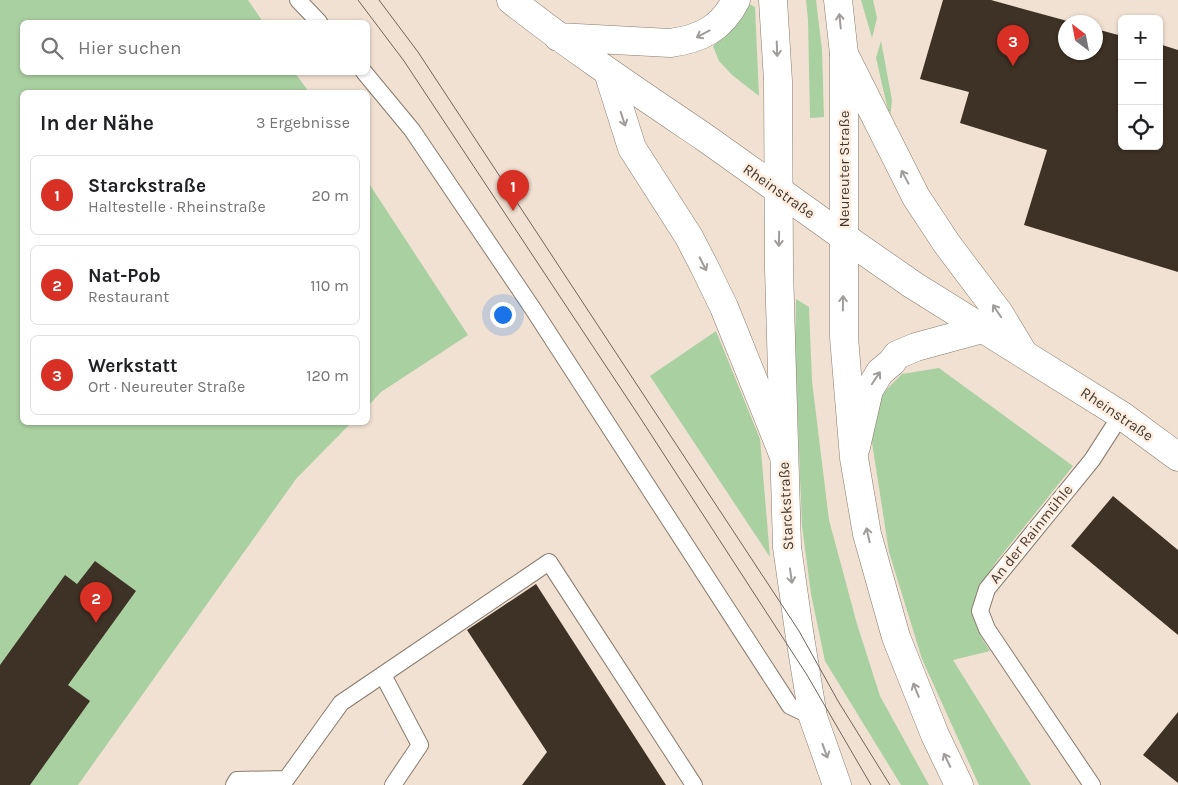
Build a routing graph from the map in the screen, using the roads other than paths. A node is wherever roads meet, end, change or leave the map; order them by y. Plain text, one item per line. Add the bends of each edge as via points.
1 (298, 0) edge
2 (511, 0) edge
3 (736, 0) edge
4 (773, 0) edge
5 (838, 0) edge
6 (317, 20) edge
7 (558, 37) junction
8 (844, 54) junction
9 (608, 72) junction
10 (366, 75) edge
11 (779, 191) junction
12 (844, 236) junction
13 (982, 329) junction
14 (1022, 352) junction
15 (1122, 415) junction
16 (784, 456) junction
17 (1178, 456) edge
18 (854, 458) junction
19 (383, 675) junction
20 (813, 717) junction
21 (284, 782) edge
22 (234, 785) edge
23 (393, 785) edge
24 (694, 785) edge
25 (837, 785) edge
26 (959, 785) edge
27 (1092, 785) edge

1 - 6 lane
2 - 7 main road, Rheinstraße
3 -> 7 main road via 714,28 682,42
4 -> 11 main road
8 -> 5 main road, Neureuter Straße
7 - 9 main road, Rheinstraße
8 - 12 main road, Neureuter Straße
14 -> 8 main road via 999,313 916,197
9 - 11 main road, Rheinstraße
9 -> 16 main road via 632,148 704,266 724,307
10 - 20 lane via 412,130 533,309 790,706
11 - 12 main road, Rheinstraße
11 -> 16 main road, Starckstraße
12 - 13 main road, Rheinstraße via 912,285
18 -> 12 main road, Neureuter Straße via 844,337
13 - 14 main road, Rheinstraße
18 -> 13 main road via 869,390 880,372 897,355 910,349
14 - 15 main road, Rheinstraße
15 - 17 main road, Rheinstraße
15 - 27 lane, An der Rainmühle via 1092,460 987,589 980,611 987,629
16 -> 20 main road, Starckstraße via 787,547
26 -> 18 main road via 896,637 868,534
19 - 21 lane via 341,703
19 - 23 lane via 420,745
19 - 24 lane via 549,562
20 -> 25 main road, Starckstraße
21 - 22 lane via 237,780

